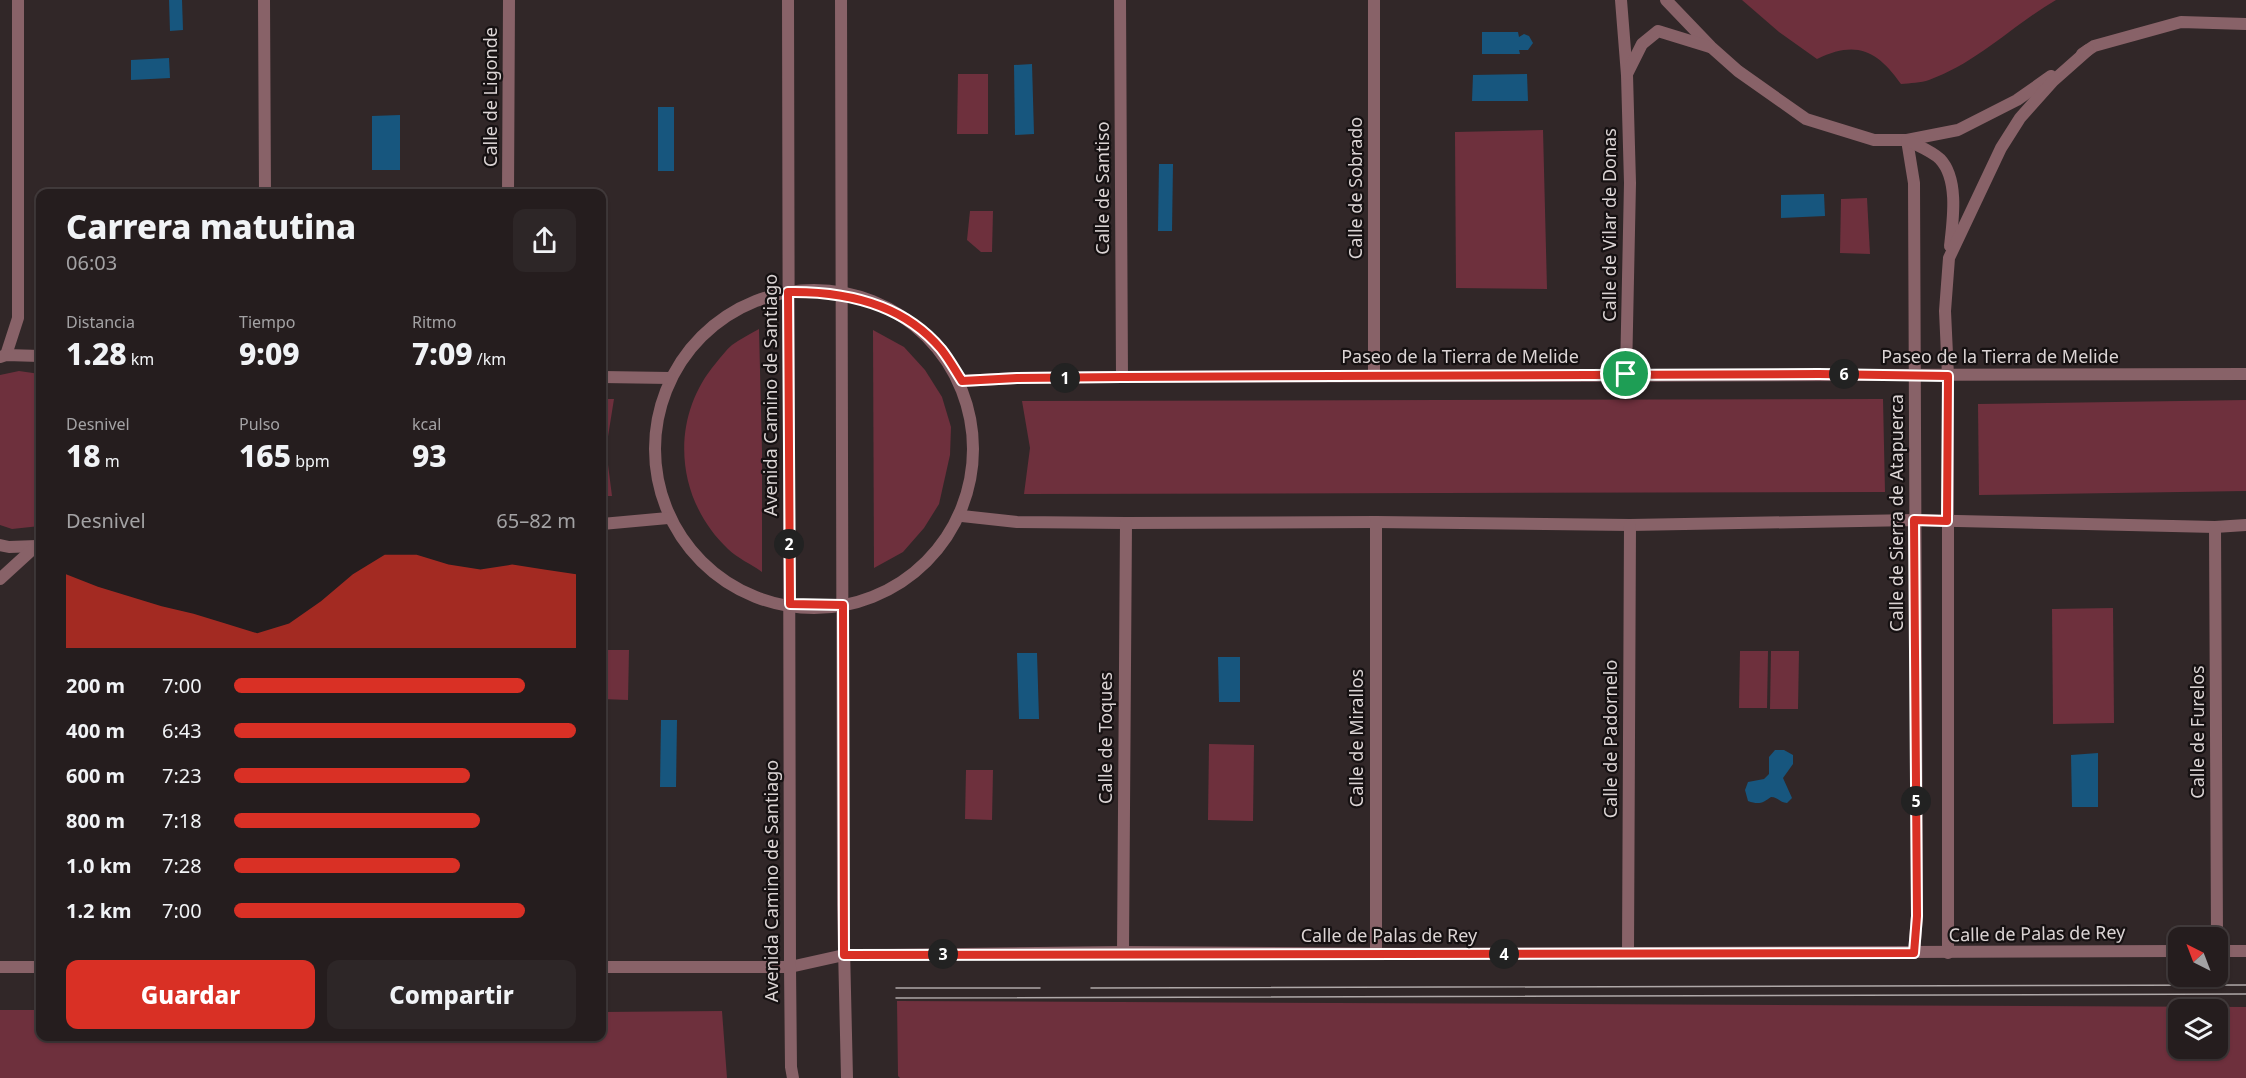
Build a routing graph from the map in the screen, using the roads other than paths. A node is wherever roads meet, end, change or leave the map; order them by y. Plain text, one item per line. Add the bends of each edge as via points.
1 (18, 0) edge
2 (264, 0) edge
3 (509, 0) edge
4 (788, 0) edge
5 (841, 0) edge
6 (1120, 0) edge
7 (1374, 0) edge
8 (1621, 0) edge
9 (1666, 0) edge
10 (2246, 24) edge
11 (1711, 47) junction
12 (2088, 50) junction
13 (1627, 75) junction
14 (1907, 140) junction
15 (264, 189) edge
16 (508, 189) edge
17 (1949, 258) junction
18 (788, 292) junction
19 (842, 295) junction
20 (3, 356) edge
21 (36, 356) edge
22 (1626, 374) junction
23 (1915, 374) junction
24 (2246, 374) edge
25 (1374, 376) junction
26 (1948, 376) junction
27 (606, 377) edge
28 (1122, 377) junction
29 (670, 378) junction
30 (962, 381) junction
31 (963, 516) junction
32 (668, 518) junction
33 (1914, 520) junction
34 (1947, 521) junction
35 (1376, 522) junction
36 (1126, 523) junction
37 (606, 524) edge
38 (1630, 525) junction
39 (2246, 525) edge
40 (2215, 527) junction
41 (0, 545) edge
42 (36, 546) edge
43 (36, 548) edge
44 (0, 579) edge
45 (790, 604) junction
46 (843, 605) junction
47 (2217, 927) edge
48 (2168, 951) edge
49 (2228, 951) edge
50 (2246, 951) edge
51 (1123, 952) junction
52 (1628, 953) junction
53 (1914, 953) junction
54 (1948, 953) junction
55 (1376, 954) junction
56 (844, 955) junction
57 (790, 967) junction
58 (0, 968) edge
59 (36, 968) edge
60 (606, 968) edge
61 (793, 1078) edge
62 (848, 1078) edge

1 - 20 street via 18,318
2 - 15 street
3 - 16 street, Calle de Ligonde
4 - 18 street, Avenida Camino de Santiago
5 - 19 street
6 - 28 street, Calle de Santiso
7 - 25 street, Calle de Sobrado
8 - 13 street, Calle de Vilar de Donas
9 - 11 street
10 - 12 street via 2181,22
11 - 13 street, Calle de Vilar de Donas via 1658,31 1642,44
11 - 14 street via 1806,119 1874,140
12 - 14 street via 2017,100 1958,130
12 - 17 street via 2020,118 2001,148
13 - 22 street, Calle de Vilar de Donas via 1630,183
14 - 17 street via 1939,158 1951,180 1954,214
14 - 23 street, Calle de Sierra de Atapuerca via 1914,183
17 - 26 street via 1945,311
18 - 19 street
18 - 29 street via 750,304 718,322 690,348
18 - 45 street, Avenida Camino de Santiago
19 - 30 street via 881,305 913,323 941,349
19 - 46 street
20 - 21 street
22 - 23 street, Paseo de la Tierra de Melide
22 - 25 street, Paseo de la Tierra de Melide
23 - 26 street, Paseo de la Tierra de Melide
23 - 33 street, Calle de Sierra de Atapuerca
24 - 26 street, Paseo de la Tierra de Melide
25 - 28 street, Paseo de la Tierra de Melide
26 - 34 street
27 - 29 street
28 - 30 street, Paseo de la Tierra de Melide
29 - 32 street via 657,412 652,448 656,484
30 - 31 street via 976,425 976,472
31 - 36 street via 1017,522
31 - 46 street via 922,567 873,597
32 - 37 street
32 - 45 street via 689,550 718,577 752,596
33 - 34 street
33 - 38 street
33 - 53 street, Calle de Sierra de Atapuerca
34 - 40 street
34 - 54 street
35 - 36 street
35 - 38 street
35 - 55 street, Calle de Mirallos
36 - 51 street, Calle de Toques
38 - 52 street, Calle de Padornelo
39 - 40 street
40 - 47 street, Calle de Furelos
41 - 42 street
43 - 44 street
45 - 46 street
45 - 57 street, Avenida Camino de Santiago
46 - 56 street
48 - 54 street, Calle de Palas de Rey
49 - 50 street
51 - 55 street, Calle de Palas de Rey
51 - 56 street, Calle de Palas de Rey
52 - 53 street, Calle de Palas de Rey
52 - 55 street, Calle de Palas de Rey
53 - 54 street, Calle de Palas de Rey
56 - 57 street, Calle de Palas de Rey
56 - 62 street
57 - 60 street, Calle de Palas de Rey
57 - 61 street, Avenida Camino de Santiago
58 - 59 street

